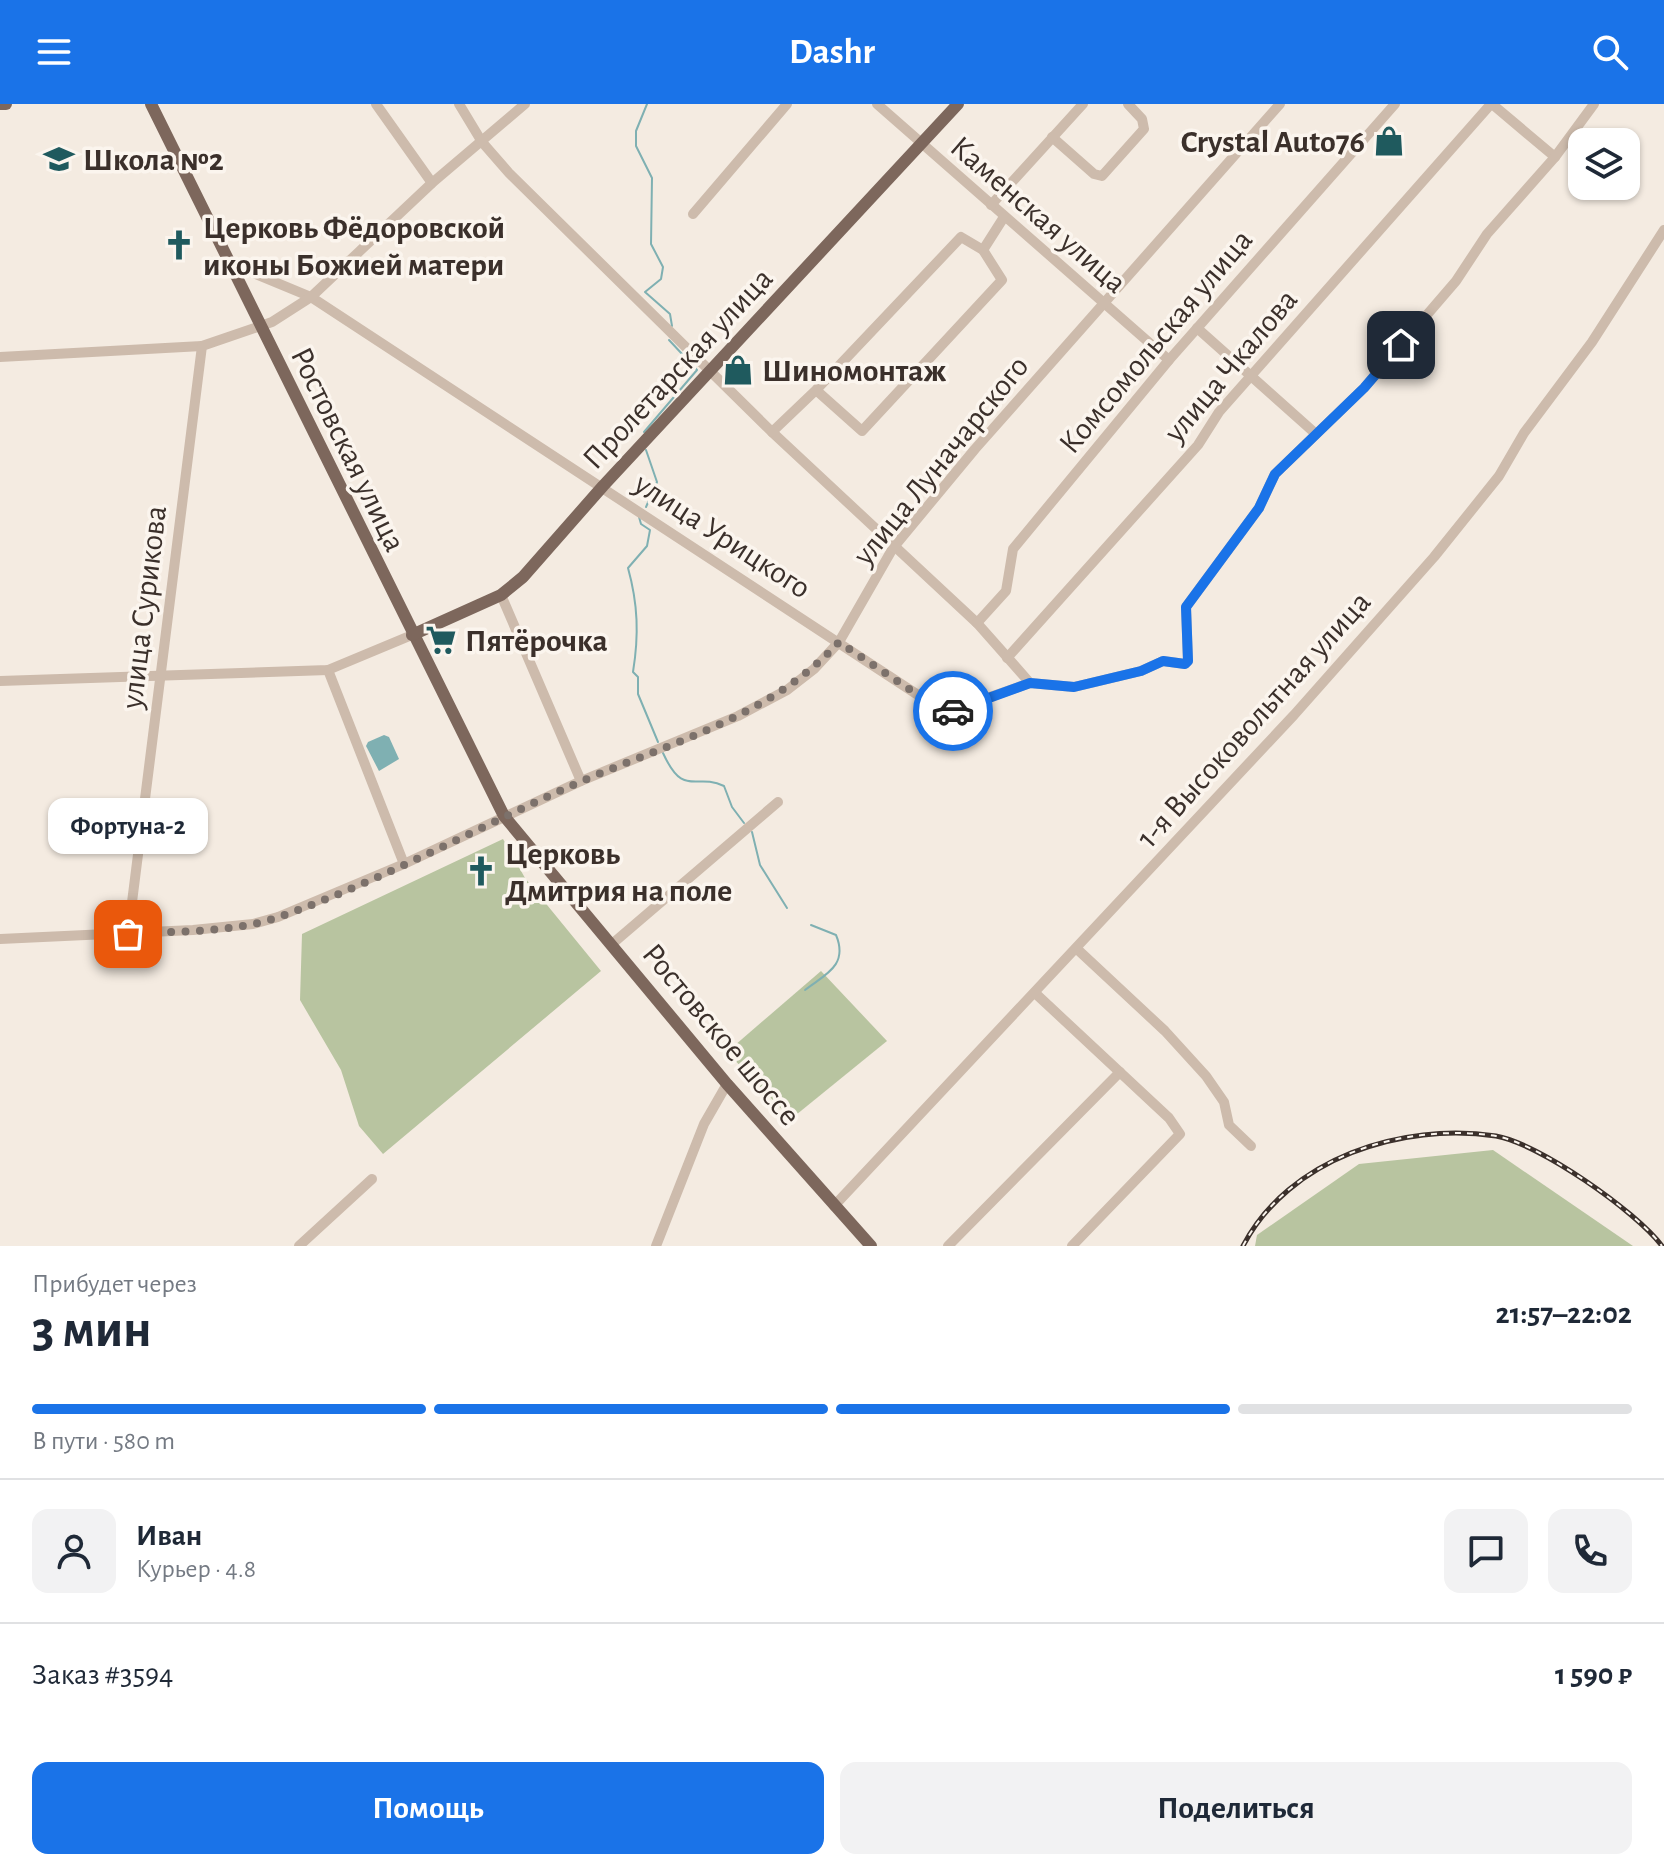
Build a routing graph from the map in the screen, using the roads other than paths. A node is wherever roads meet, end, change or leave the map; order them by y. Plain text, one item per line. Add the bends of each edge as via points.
1 (0, 104) edge
2 (6, 104) edge
3 (151, 104) edge
4 (376, 104) edge
5 (459, 104) edge
6 (525, 104) edge
7 (787, 104) edge
8 (877, 104) edge
9 (958, 104) edge
10 (1083, 104) edge
11 (1128, 104) edge
12 (1280, 104) edge
13 (1395, 104) edge
14 (1492, 104) edge
15 (1594, 104) edge
16 (1052, 137) junction
17 (482, 142) junction
18 (920, 143) junction
19 (1555, 157) junction
20 (432, 183) junction
21 (991, 205) junction
22 (693, 214) dead end
23 (1004, 217) junction
24 (1664, 230) edge
25 (983, 250) junction
26 (229, 263) junction
27 (311, 297) junction
28 (1103, 306) junction
29 (258, 324) junction
30 (1197, 328) junction
31 (202, 346) junction
32 (0, 357) edge
33 (1169, 360) junction
34 (709, 371) junction
35 (1250, 376) junction
36 (816, 390) junction
37 (772, 432) junction
38 (1316, 434) junction
39 (603, 486) junction
40 (893, 548) junction
41 (501, 595) junction
42 (977, 623) junction
43 (412, 635) junction
44 (839, 642) junction
45 (1007, 658) junction
46 (328, 670) junction
47 (160, 674) junction
48 (0, 681) edge
49 (1030, 683) junction
50 (581, 781) junction
51 (778, 802) dead end
52 (504, 816) junction
53 (404, 864) junction
54 (128, 934) junction
55 (0, 939) edge
56 (612, 944) junction
57 (1077, 949) junction
58 (1035, 993) junction
59 (1120, 1072) junction
60 (727, 1084) junction
61 (1251, 1146) dead end
62 (372, 1179) dead end
63 (834, 1206) junction
64 (299, 1246) edge
65 (656, 1246) edge
66 (871, 1246) edge
67 (948, 1246) edge
68 (1072, 1246) edge

1 - 2 main road
3 - 26 main road, Ростовская улица
4 - 20 street
5 - 17 street
6 - 17 street
7 - 22 street
8 - 18 street, Каменская улица
9 - 18 main road, Пролетарская улица
10 - 16 street
11 - 16 street via 1144,129 1106,174 1094,174
12 - 28 street, улица Луначарского
13 - 30 street, Комсомольская улица
14 - 19 street
14 - 35 street, улица Чкалова
15 - 19 street
16 - 21 street
17 - 20 street
17 - 34 street
18 - 21 street, Каменская улица
18 - 34 main road, Пролетарская улица
19 - 38 street via 1487,234 1456,281
20 - 27 street
21 - 23 street, Каменская улица
23 - 25 street
23 - 28 street, Каменская улица
24 - 57 street, 1-я Высоковольтная улица via 1499,476 1434,557
25 - 36 street via 961,237
25 - 36 street via 1002,280 862,431
26 - 27 street, улица Урицкого
26 - 29 main road, Ростовская улица
27 - 29 street via 272,322
27 - 39 street, улица Урицкого
28 - 33 street, Каменская улица
28 - 40 street, улица Луначарского
29 - 31 street
29 - 43 main road, Ростовская улица
30 - 33 street, Комсомольская улица
30 - 35 street
31 - 32 street
31 - 47 street, улица Сурикова
33 - 42 street, Комсомольская улица via 1013,549 1006,591
34 - 37 street
34 - 39 main road, Пролетарская улица
35 - 38 street
35 - 45 street, улица Чкалова via 1198,445
36 - 37 street
37 - 40 street
38 - 49 street via 1275,474 1259,508 1186,607 1185,664 1163,661 1074,687
39 - 41 main road, Пролетарская улица
39 - 44 street, улица Урицкого
40 - 42 street
40 - 44 street, улица Луначарского
41 - 43 main road, Пролетарская улица
41 - 50 street
42 - 45 street
43 - 46 street
43 - 52 main road, Ростовская улица
44 - 49 street, улица Урицкого via 950,711
44 - 50 street, улица Луначарского via 787,690
45 - 49 street
46 - 47 street
46 - 53 street
47 - 48 street
47 - 54 street, улица Сурикова
50 - 52 street, улица Луначарского
51 - 56 street
52 - 53 street, улица Луначарского
52 - 56 main road, Ростовское шоссе
53 - 54 street, улица Луначарского via 253,924
54 - 55 street, улица Луначарского
56 - 60 main road, Ростовское шоссе
57 - 58 street, 1-я Высоковольтная улица
57 - 61 street via 1196,1065 1224,1102 1229,1125
58 - 59 street
58 - 63 street, 1-я Высоковольтная улица
59 - 67 street
59 - 68 street via 1180,1134
60 - 63 main road, Ростовское шоссе
60 - 65 street via 704,1124
62 - 64 street
63 - 66 main road, Ростовское шоссе

